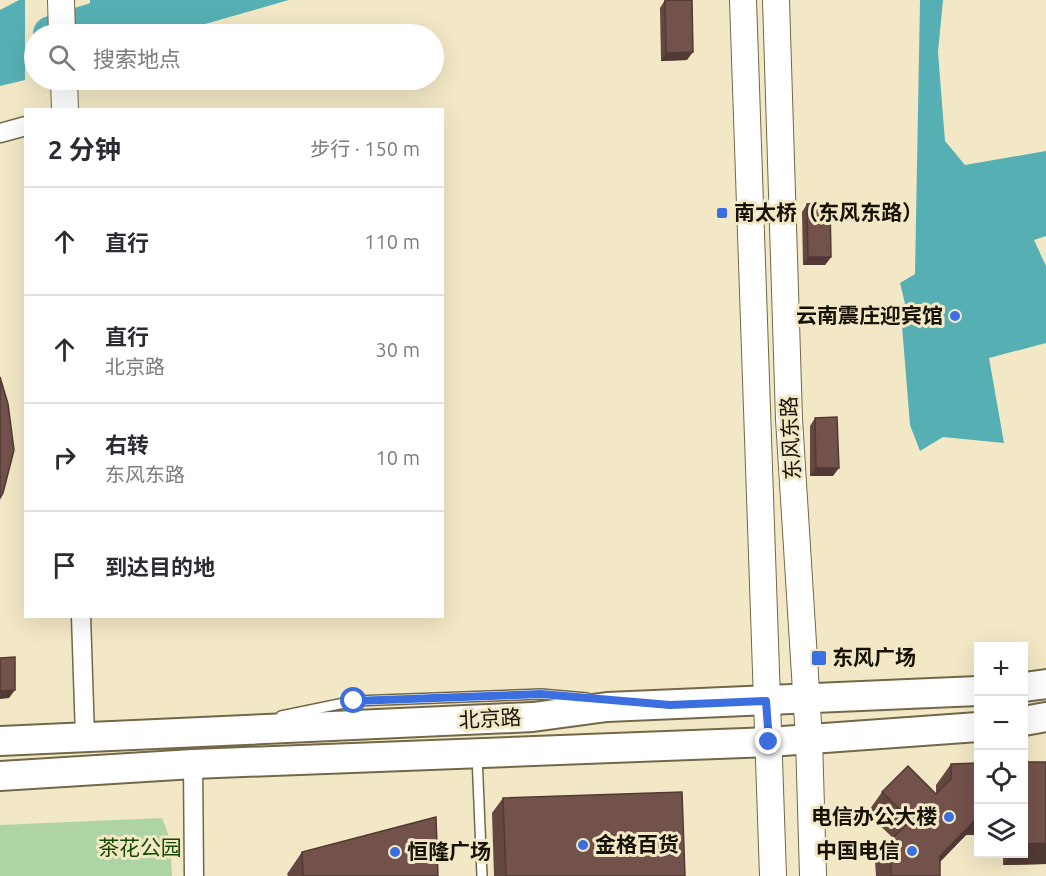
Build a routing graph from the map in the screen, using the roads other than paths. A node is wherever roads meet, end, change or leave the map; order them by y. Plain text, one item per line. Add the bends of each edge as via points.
1 (62, 0) edge
2 (743, 0) edge
3 (776, 0) edge
4 (62, 24) edge
5 (64, 90) edge
6 (65, 108) edge
7 (24, 127) edge
8 (0, 133) edge
9 (81, 618) edge
10 (1046, 684) edge
11 (1028, 686) edge
12 (974, 691) edge
13 (806, 699) junction
14 (766, 701) junction
15 (1046, 717) edge
16 (1028, 720) edge
17 (974, 727) edge
18 (85, 737) junction
19 (809, 739) junction
20 (0, 741) edge
21 (769, 742) junction
22 (477, 753) junction
23 (193, 764) junction
24 (0, 776) edge
25 (194, 876) edge
26 (482, 876) edge
27 (773, 876) edge
28 (813, 876) edge

1 - 4 main road
2 - 14 main road, 东风东路
3 - 13 main road, 东风东路 via 789,420
5 - 6 main road
7 - 8 street
9 - 18 street
10 - 11 main road
12 - 13 main road, 北京路
13 - 14 main road, 北京路
13 - 19 main road, 东风东路
14 - 18 main road, 北京路 via 607,706 533,717
14 - 21 main road, 东风东路
15 - 16 main road
17 - 19 main road, 北京路
18 - 20 main road, 北京路
19 - 21 main road, 北京路
19 - 28 main road, 东风东路
21 - 22 main road, 北京路
21 - 27 main road, 东风东路
22 - 23 main road, 北京路
22 - 26 lane
23 - 24 main road, 北京路
23 - 25 street

